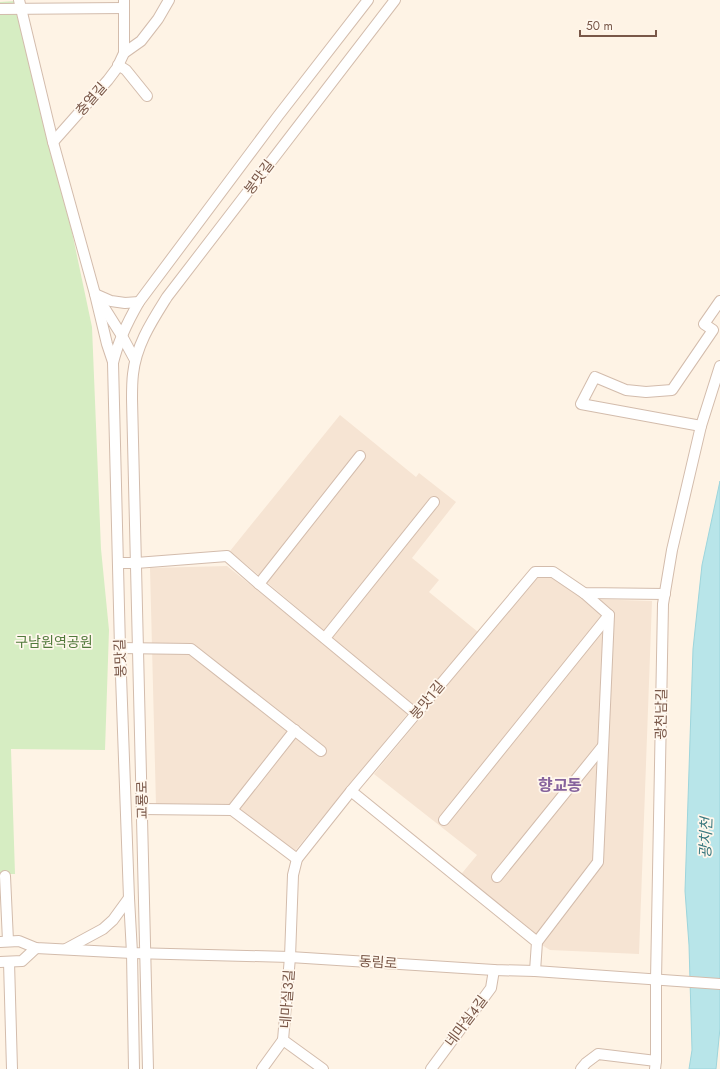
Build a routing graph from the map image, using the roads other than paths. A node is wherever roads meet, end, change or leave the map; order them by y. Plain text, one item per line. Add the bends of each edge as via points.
1 (169, 0) edge
2 (368, 0) edge
3 (395, 0) edge
4 (20, 4) edge
5 (124, 4) edge
6 (0, 9) edge
7 (124, 53) junction
8 (118, 65) junction
9 (147, 96) dead end
10 (54, 142) junction
11 (95, 294) junction
12 (720, 301) edge
13 (139, 302) junction
14 (122, 336) junction
15 (135, 360) junction
16 (113, 363) junction
17 (720, 366) edge
18 (701, 426) junction
19 (360, 456) dead end
20 (434, 502) dead end
21 (118, 563) junction
22 (136, 563) junction
23 (259, 584) junction
24 (584, 593) junction
25 (665, 594) junction
26 (609, 615) junction
27 (325, 638) junction
28 (138, 647) junction
29 (120, 648) junction
30 (416, 714) junction
31 (295, 730) junction
32 (604, 746) junction
33 (321, 751) dead end
34 (351, 791) junction
35 (142, 809) junction
36 (232, 810) junction
37 (444, 820) dead end
38 (297, 859) junction
39 (5, 876) dead end
40 (497, 877) dead end
41 (128, 898) junction
42 (4, 941) edge
43 (537, 942) junction
44 (36, 948) junction
45 (66, 949) junction
46 (132, 953) junction
47 (145, 953) junction
48 (290, 957) junction
49 (5, 962) edge
50 (494, 970) junction
51 (534, 971) junction
52 (660, 980) junction
53 (720, 984) edge
54 (284, 1040) junction
55 (655, 1065) edge
56 (583, 1066) edge
57 (12, 1069) edge
58 (134, 1069) edge
59 (148, 1069) edge
60 (262, 1069) edge
61 (323, 1069) edge
62 (431, 1069) edge

1 - 7 street via 141,40
2 - 13 street, 붕맛길
3 - 15 street, 붕맛길 via 167,297 149,326
4 - 5 street
4 - 6 street
4 - 10 street, 붕맛길
5 - 7 street
7 - 8 street, 충열길
8 - 9 street via 126,70
8 - 10 street, 충열길
10 - 11 street, 붕맛길
11 - 13 street via 111,301
11 - 14 street, 붕맛길
11 - 16 street, 붕맛길
12 - 18 street via 704,324 713,330 672,390 626,390 594,377 581,404
13 - 14 street, 붕맛길
14 - 15 street, 붕맛길
14 - 16 street, 붕맛길
15 - 22 street, 붕맛길 via 132,399
16 - 21 street, 붕맛길
17 - 18 street, 광천남길
18 - 25 street, 광천남길 via 672,550
19 - 23 street
20 - 27 street
21 - 22 street
21 - 29 street, 붕맛길
22 - 23 street via 226,556
22 - 28 street, 붕맛길
23 - 27 street
24 - 25 street
24 - 26 street
24 - 30 street, 붕맛1길 via 553,572 535,572
25 - 52 street, 광천남길
26 - 32 street
26 - 37 street
27 - 30 street
28 - 29 street
28 - 31 street via 191,649
28 - 35 street, 교룡로
29 - 41 street, 붕맛길
30 - 34 street, 붕맛1길
31 - 33 street
31 - 36 street
32 - 40 street
32 - 43 street via 598,862
34 - 38 street, 붕맛1길
34 - 43 street
35 - 36 street
35 - 47 street, 교룡로
36 - 38 street
38 - 48 street, 붕맛1길 via 293,875
39 - 42 street
41 - 45 street via 113,920 103,929
41 - 46 street, 붕맛길
42 - 44 street, 동림로 via 19,941
43 - 51 street
44 - 45 street, 동림로
44 - 49 street via 22,961
45 - 46 street, 동림로
46 - 47 street, 동림로
46 - 58 street, 붕맛길
47 - 48 street, 동림로
47 - 59 street, 교룡로
48 - 50 street, 동림로
48 - 54 street, 네마실3길
49 - 57 street
50 - 51 street, 동림로
50 - 62 street, 네마실4길 via 491,988
51 - 52 street, 동림로
52 - 53 street, 동림로
52 - 55 street, 광천남길
54 - 60 street
54 - 61 street, 네마실3길
55 - 56 street via 598,1054

